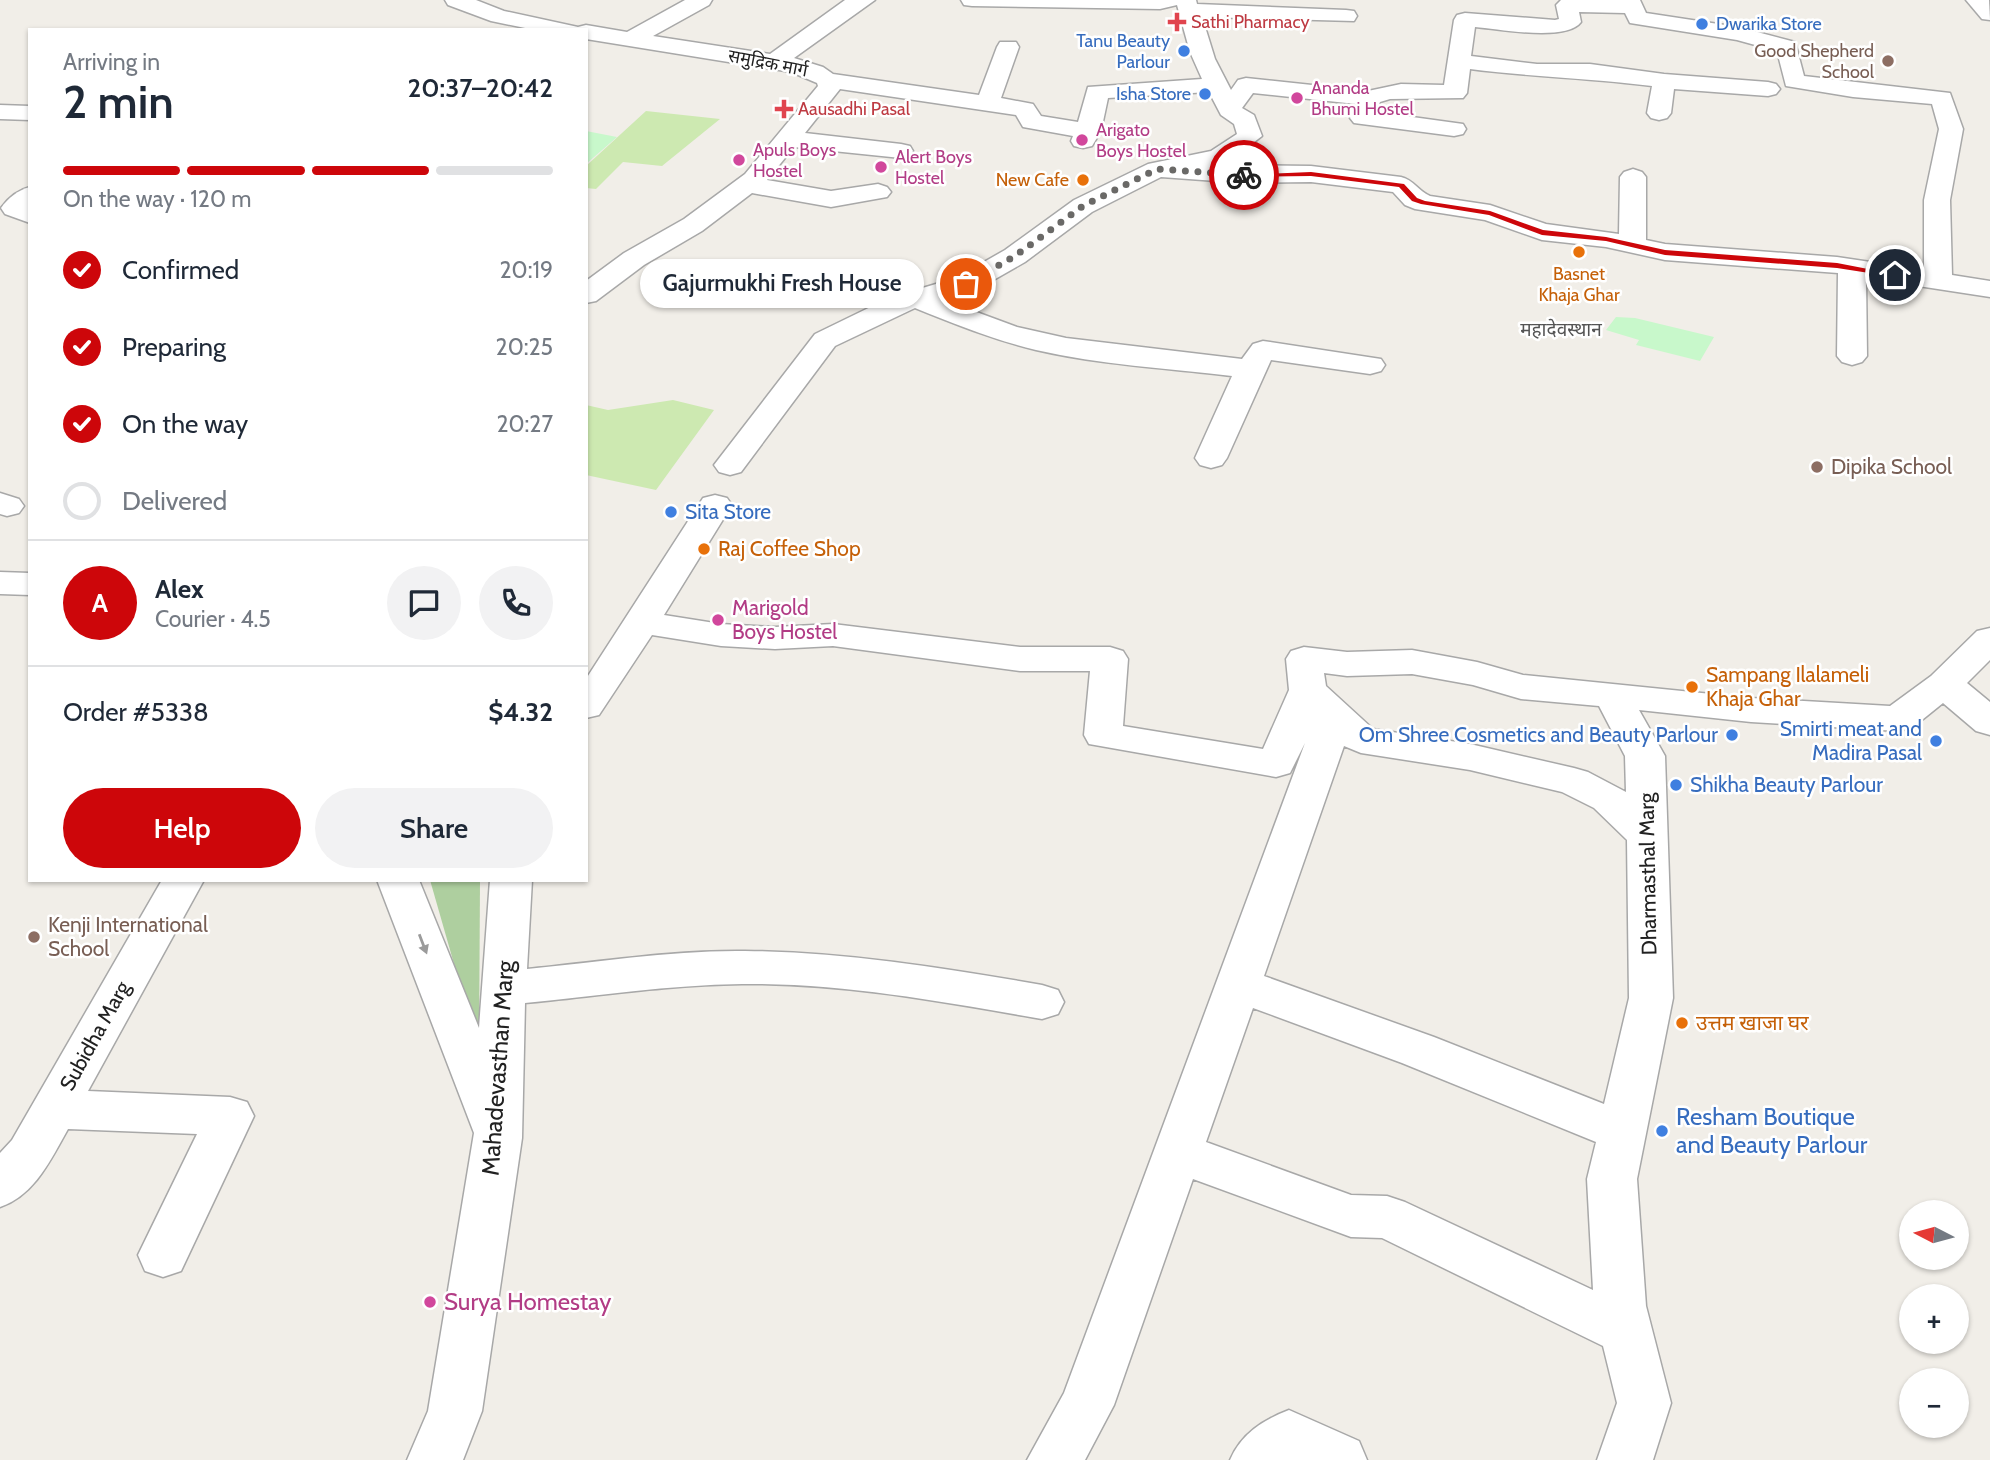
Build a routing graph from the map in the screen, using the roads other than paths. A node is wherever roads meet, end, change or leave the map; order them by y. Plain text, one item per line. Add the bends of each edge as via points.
1 (456, 0) edge
2 (515, 0) edge
3 (701, 0) edge
4 (864, 0) edge
5 (972, 0) edge
6 (1978, 0) edge
7 (1141, 2) edge
8 (1183, 3) edge
9 (1631, 4) edge
10 (486, 13) junction
11 (1990, 15) edge
12 (1346, 16) dead end
13 (559, 28) edge
14 (588, 32) edge
15 (631, 39) junction
16 (1008, 47) dead end
17 (1459, 61) junction
18 (774, 62) junction
19 (828, 80) junction
20 (1664, 81) junction
21 (1218, 85) junction
22 (1768, 89) dead end
23 (1370, 98) junction
24 (988, 104) junction
25 (1229, 110) junction
26 (0, 111) edge
27 (28, 113) edge
28 (1659, 113) dead end
29 (1454, 129) dead end
30 (789, 139) junction
31 (901, 151) dead end
32 (1157, 169) junction
33 (1633, 177) dead end
34 (747, 184) junction
35 (878, 192) dead end
36 (28, 197) edge
37 (28, 214) edge
38 (1632, 245) junction
39 (1852, 268) junction
40 (1938, 282) junction
41 (1990, 289) edge
42 (588, 294) edge
43 (916, 299) junction
44 (1852, 356) dead end
45 (1370, 365) dead end
46 (1250, 369) junction
47 (1211, 458) dead end
48 (730, 465) dead end
49 (715, 505) dead end
50 (0, 583) edge
51 (28, 584) edge
52 (641, 622) junction
53 (1990, 639) edge
54 (1306, 675) junction
55 (1944, 684) junction
56 (1612, 695) junction
57 (588, 703) edge
58 (1990, 722) edge
59 (1647, 835) junction
60 (182, 882) edge
61 (399, 882) edge
62 (511, 882) edge
63 (1239, 985) junction
64 (503, 988) junction
65 (1042, 1002) dead end
66 (55, 1108) junction
67 (1622, 1132) junction
68 (498, 1138) junction
69 (1177, 1152) junction
70 (0, 1186) edge
71 (163, 1255) dead end
72 (1626, 1331) junction
73 (435, 1460) edge
74 (1055, 1460) edge
75 (1258, 1460) edge
76 (1339, 1460) edge
77 (1625, 1460) edge

1 - 10 street
2 - 10 street
3 - 15 street
4 - 18 street
5 - 7 street
6 - 11 street
7 - 8 street
8 - 12 street
8 - 21 street
9 - 17 street via 1567,5 1570,22 1558,27 1465,20
9 - 40 street via 1638,18 1787,47 1794,81 1942,97 1951,129 1937,200
10 - 13 street
14 - 15 street, समुद्रिक मार्ग
15 - 18 street, समुद्रिक मार्ग
16 - 24 street
17 - 20 street
17 - 23 street via 1455,93 1407,91
18 - 19 street, समुद्रिक मार्ग
19 - 24 street
19 - 30 street, समुद्रिक मार्ग via 830,87
20 - 22 street
20 - 28 street
21 - 24 street via 1096,92 1096,108 1086,136 1032,122 1024,109
21 - 25 street
23 - 25 street via 1246,85
23 - 29 street via 1362,118
25 - 32 street via 1245,120 1250,136 1219,157
26 - 27 street
30 - 31 street
30 - 34 street, समुद्रिक मार्ग
32 - 38 street via 1311,174 1401,185 1424,203 1490,213 1542,232
32 - 43 street via 1083,206 1015,256 966,284
33 - 38 street
34 - 35 street via 831,199
34 - 42 street, समुद्रिक मार्ग
36 - 37 street via 14,208
38 - 39 street via 1665,252
39 - 40 street
39 - 44 street
40 - 41 street
43 - 46 street via 1007,333 1058,344 1153,360
43 - 48 street via 856,322 825,340
45 - 46 street via 1263,350
46 - 47 street
49 - 52 street
50 - 51 street
52 - 54 street via 721,635 833,635 1020,659 1110,659 1103,735 1276,764
52 - 57 street
53 - 55 street
54 - 56 street via 1347,664 1412,662 1521,687
54 - 59 street via 1361,740 1470,757 1574,781 1608,798
54 - 63 street via 1325,746
55 - 56 street via 1898,719
55 - 58 street
56 - 59 street, Dharmasthal Marg via 1645,756
59 - 67 street, Dharmasthal Marg via 1651,998
60 - 66 street, Subidha Marg
61 -> 68 street
62 - 64 street, Mahadevasthan Marg
63 - 67 street
63 - 69 street
64 - 65 street via 700,969 774,970 888,976
64 - 68 street, Mahadevasthan Marg
66 - 70 street, Subidha Marg via 29,1154
66 - 71 street via 230,1116
67 - 72 street, Dharmasthal Marg via 1612,1179 1620,1306
68 - 73 street, Mahadevasthan Marg via 455,1411
69 - 72 street via 1351,1216 1387,1217
69 - 74 street via 1087,1405
72 - 77 street, Dharmasthal Marg via 1644,1403
75 - 76 street via 1289,1436

